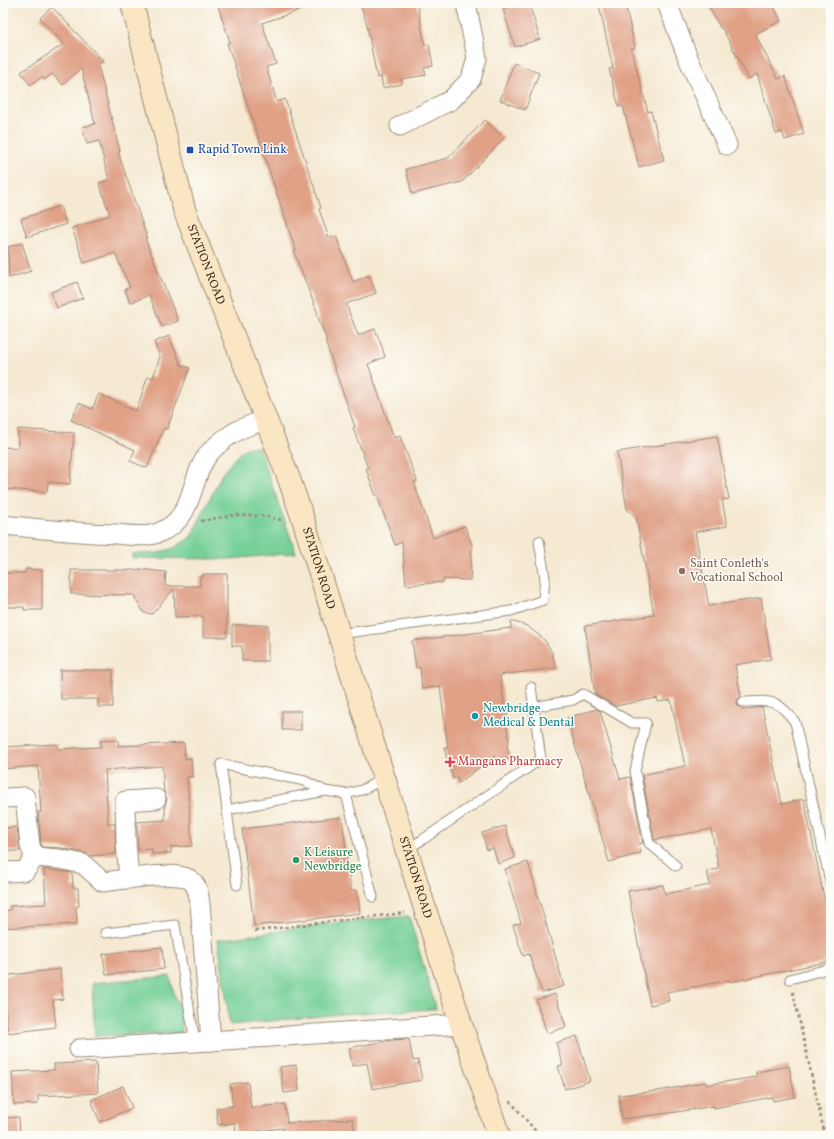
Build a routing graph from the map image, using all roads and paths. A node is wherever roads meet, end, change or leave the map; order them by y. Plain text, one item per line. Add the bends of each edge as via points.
1 (132, 3) edge
2 (466, 3) edge
3 (667, 3) edge
4 (400, 126) dead end
5 (727, 145) dead end
6 (266, 419) junction
7 (181, 516) junction
8 (303, 519) junction
9 (3, 525) edge
10 (539, 541) dead end
11 (339, 634) junction
12 (531, 687) dead end
13 (743, 702) dead end
14 (533, 707) junction
15 (384, 778) junction
16 (325, 791) junction
17 (346, 794) junction
18 (6, 798) dead end
19 (156, 799) dead end
20 (227, 810) junction
21 (407, 849) junction
22 (35, 857) junction
23 (676, 866) dead end
24 (7, 872) dead end
25 (129, 879) junction
26 (237, 885) dead end
27 (831, 886) edge
28 (373, 897) dead end
29 (426, 911) junction
30 (255, 931) dead end
31 (105, 933) dead end
32 (831, 968) edge
33 (790, 978) joint
34 (461, 1024) junction
35 (203, 1042) junction
36 (79, 1049) dead end
37 (484, 1090) junction
38 (499, 1136) edge
39 (540, 1136) edge
40 (825, 1136) edge

1 - 6 main road, STATION ROAD via 184,209
2 - 4 street via 477,58 471,78 451,100
3 - 5 street via 688,58
6 - 7 street via 232,434 210,452
6 - 8 main road, STATION ROAD
7 - 8 path via 193,522 234,515 264,516 290,522
7 - 9 street via 169,527 145,536 76,533
8 - 11 main road, STATION ROAD
10 - 11 lane via 545,578 543,600 511,610
11 - 15 main road, STATION ROAD
12 - 14 lane
13 - 27 lane via 770,701 783,707 795,722
14 - 21 lane via 541,759
14 - 23 lane via 573,700 583,694 632,723 646,723 635,771 649,843
15 - 17 lane via 362,790
15 - 21 main road, STATION ROAD
16 - 17 lane
16 - 20 lane
16 - 20 lane via 305,781 221,764
17 - 28 lane
18 - 22 street via 25,797 30,846
19 - 25 street via 125,800
20 - 26 lane
21 - 29 main road, STATION ROAD
22 - 24 street via 25,870
22 - 25 street via 83,864 103,882
25 - 35 street via 176,876 190,880 197,890 206,963
29 - 30 path
29 - 34 main road, STATION ROAD
31 - 35 lane via 175,925
32 - 33 lane
33 - 40 path
34 - 35 street
34 - 37 main road, STATION ROAD
35 - 36 street
37 - 38 main road, STATION ROAD
37 - 39 path via 503,1093

